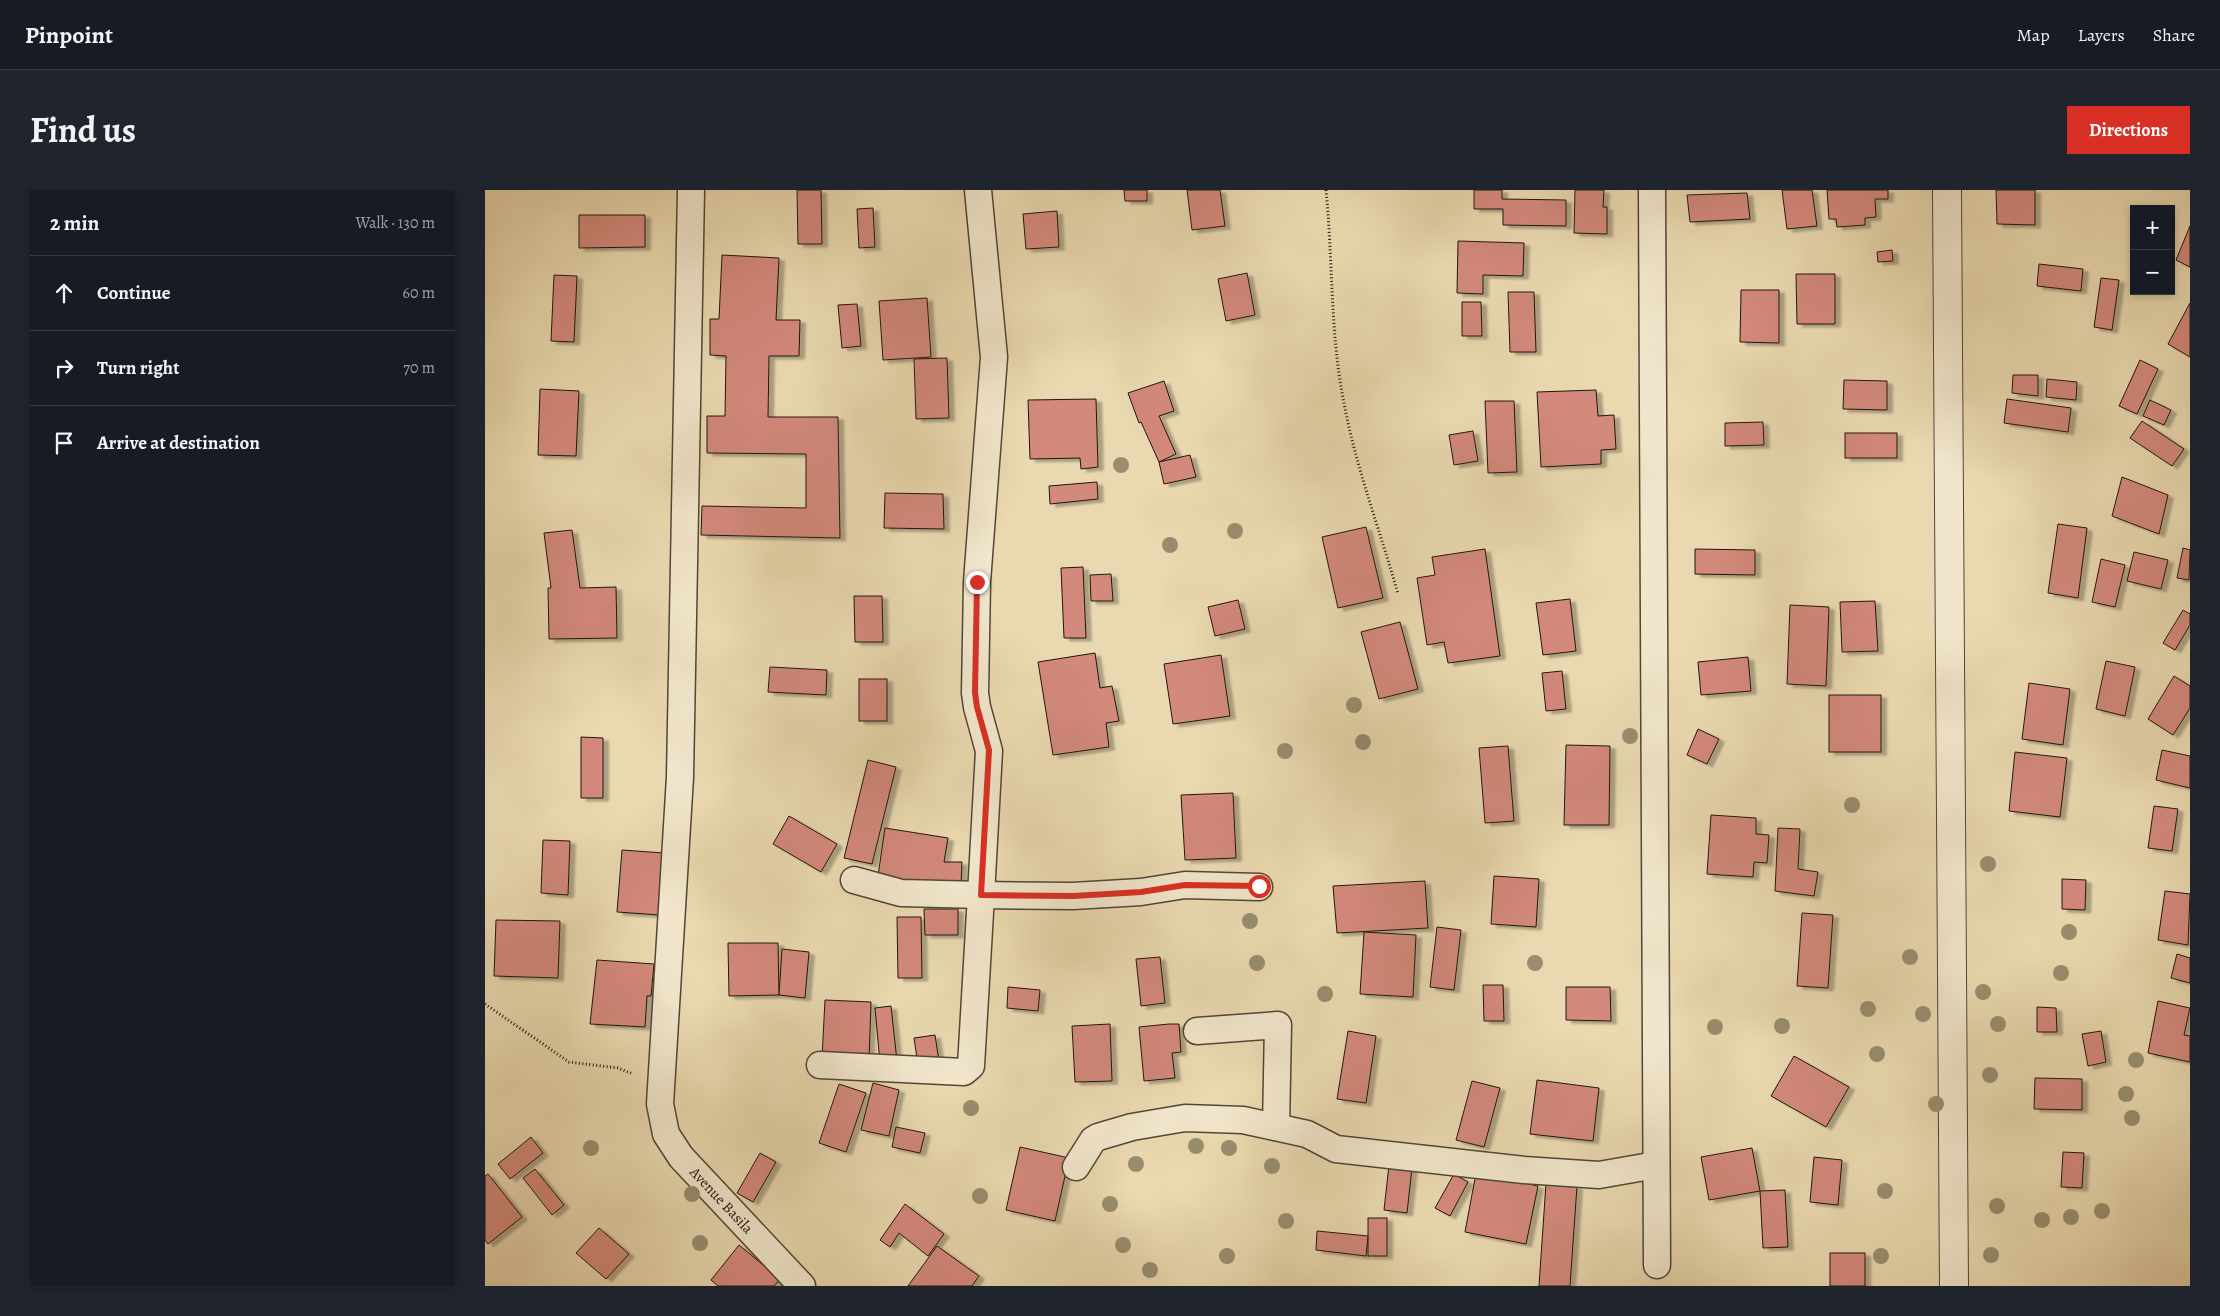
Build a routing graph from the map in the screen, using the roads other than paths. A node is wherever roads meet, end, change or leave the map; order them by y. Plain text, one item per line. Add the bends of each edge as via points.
1 (691, 190) edge
2 (978, 190) edge
3 (1652, 190) edge
4 (1947, 190) edge
5 (854, 880) dead end
6 (1259, 886) dead end
7 (981, 895) junction
8 (1197, 1031) dead end
9 (820, 1065) dead end
10 (1276, 1127) junction
11 (1656, 1165) junction
12 (1076, 1167) dead end
13 (1657, 1265) dead end
14 (801, 1286) edge
15 (1954, 1286) edge

1 - 14 street, Avenue Basila via 680,777 661,1094 666,1134 681,1157
2 - 7 street via 994,357 977,582 975,693 989,750
3 - 11 street
4 - 15 street
5 - 7 street via 901,893
6 - 7 street via 1185,885 1141,892 1073,896
7 - 9 street via 971,1066 968,1070
8 - 10 street via 1278,1025
10 - 11 street via 1307,1134 1336,1150 1524,1170 1599,1175
10 - 12 street via 1243,1120 1185,1118 1132,1127 1098,1136
11 - 13 street

